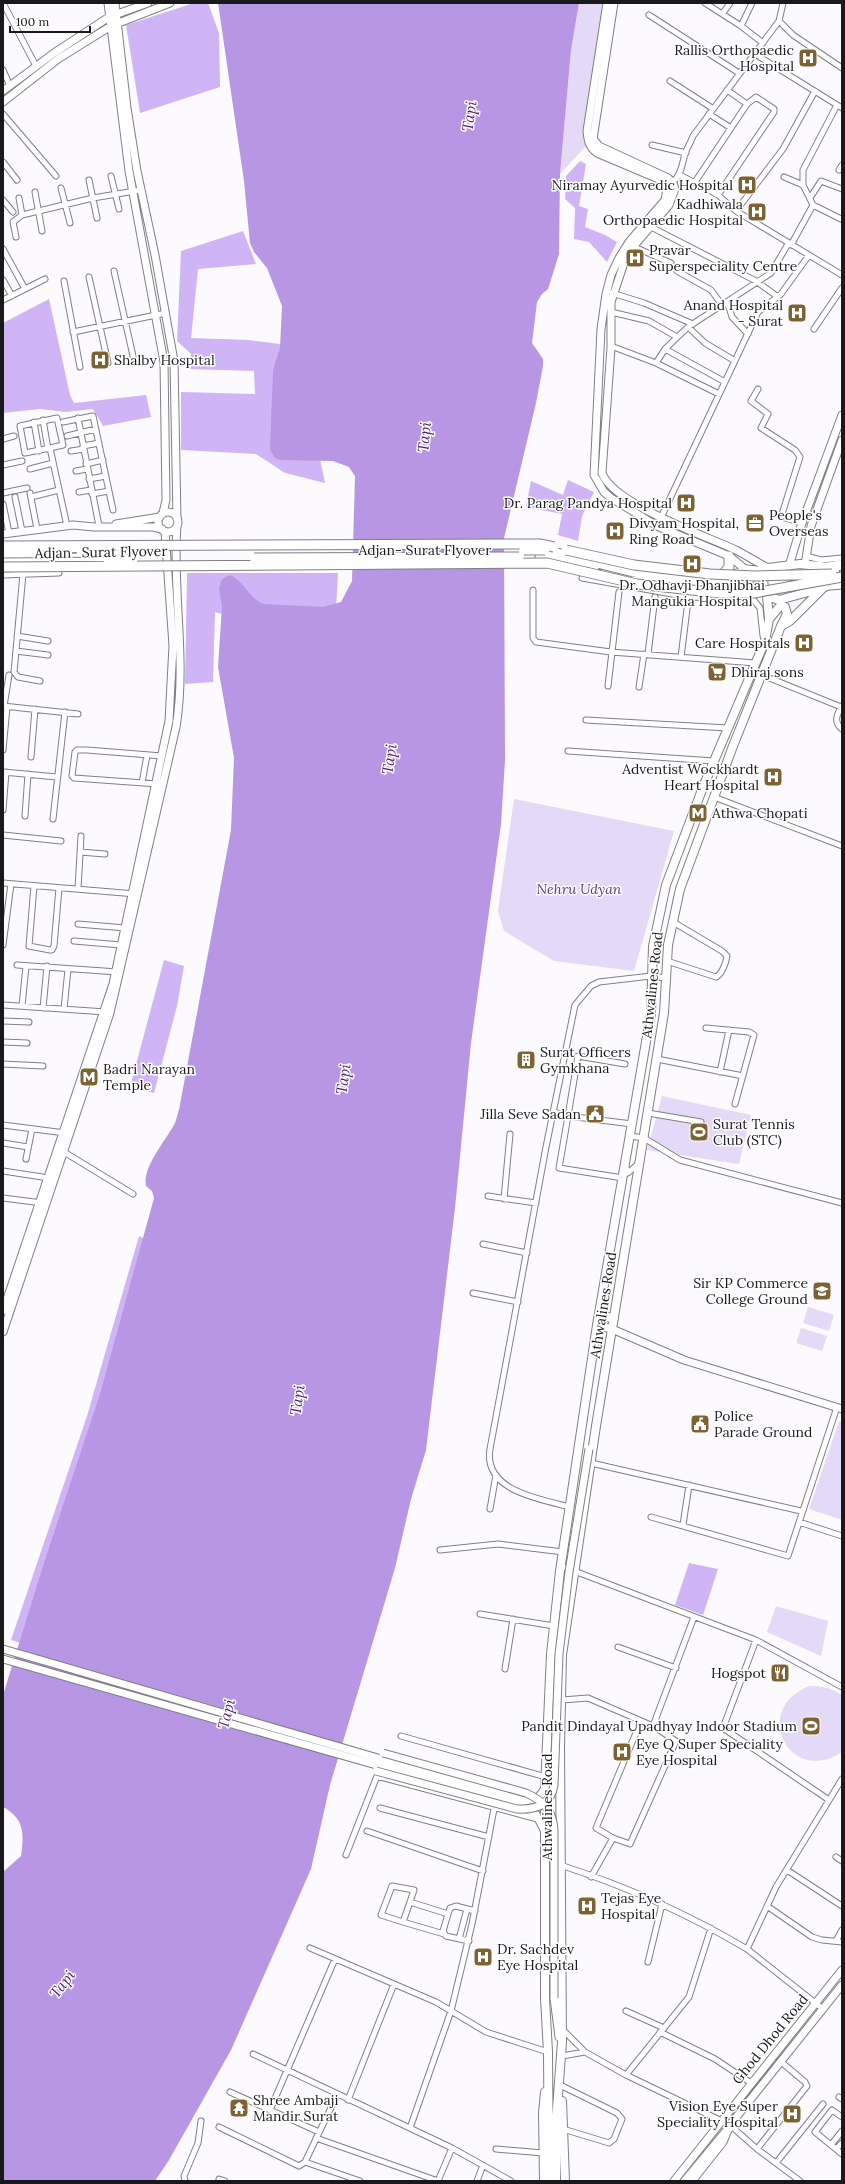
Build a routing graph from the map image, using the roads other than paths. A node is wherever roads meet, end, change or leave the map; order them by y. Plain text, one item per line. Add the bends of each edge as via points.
1 (3, 3) edge
2 (108, 3) edge
3 (115, 3) edge
4 (148, 3) edge
5 (170, 3) edge
6 (607, 3) edge
7 (614, 3) edge
8 (705, 3) edge
9 (730, 3) edge
10 (752, 3) edge
11 (783, 3) edge
12 (141, 9) junction
13 (117, 14) junction
14 (723, 14) junction
15 (648, 15) dead end
16 (109, 17) junction
17 (779, 21) junction
18 (119, 23) junction
19 (111, 26) junction
20 (741, 26) junction
21 (763, 43) junction
22 (755, 54) junction
23 (36, 66) junction
24 (842, 68) edge
25 (3, 70) edge
26 (739, 73) junction
27 (670, 81) dead end
28 (10, 86) junction
29 (727, 90) junction
30 (3, 91) edge
31 (815, 91) junction
32 (3, 102) edge
33 (747, 104) junction
34 (837, 105) junction
35 (712, 108) junction
36 (842, 108) edge
37 (3, 114) edge
38 (709, 114) junction
39 (731, 128) junction
40 (652, 145) dead end
41 (686, 153) junction
42 (3, 162) edge
43 (680, 175) junction
44 (56, 176) dead end
45 (111, 176) dead end
46 (784, 177) dead end
47 (17, 180) dead end
48 (89, 180) dead end
49 (695, 182) junction
50 (670, 185) junction
51 (803, 185) junction
52 (61, 188) dead end
53 (842, 189) edge
54 (141, 190) junction
55 (35, 192) dead end
56 (132, 192) junction
57 (115, 193) junction
58 (718, 195) junction
59 (19, 198) dead end
60 (93, 198) junction
61 (810, 198) junction
62 (3, 200) edge
63 (66, 204) junction
64 (813, 206) junction
65 (119, 209) dead end
66 (38, 211) junction
67 (736, 211) junction
68 (12, 212) dead end
69 (22, 215) junction
70 (97, 218) dead end
71 (841, 219) edge
72 (70, 223) dead end
73 (651, 227) junction
74 (42, 231) dead end
75 (16, 237) dead end
76 (790, 244) junction
77 (632, 246) junction
78 (3, 249) edge
79 (809, 255) junction
80 (671, 263) dead end
81 (114, 271) dead end
82 (677, 271) dead end
83 (842, 275) edge
84 (89, 277) dead end
85 (45, 279) dead end
86 (3, 280) edge
87 (64, 281) dead end
88 (756, 281) junction
89 (842, 288) edge
90 (25, 289) junction
91 (610, 293) junction
92 (12, 296) junction
93 (778, 297) junction
94 (3, 300) edge
95 (723, 304) junction
96 (611, 312) junction
97 (166, 313) junction
98 (156, 315) junction
99 (125, 321) junction
100 (100, 326) junction
101 (690, 326) junction
102 (814, 329) dead end
103 (73, 332) junction
104 (748, 334) junction
105 (677, 337) junction
106 (611, 346) junction
107 (665, 349) junction
108 (133, 356) dead end
109 (735, 361) junction
110 (108, 363) dead end
111 (174, 364) junction
112 (656, 364) junction
113 (80, 367) dead end
114 (164, 367) junction
115 (725, 382) junction
116 (758, 389) dead end
117 (719, 394) junction
118 (842, 416) edge
119 (78, 418) junction
120 (43, 420) junction
121 (34, 422) junction
122 (63, 422) dead end
123 (96, 429) junction
124 (80, 432) junction
125 (14, 436) dead end
126 (67, 436) dead end
127 (3, 438) edge
128 (842, 440) edge
129 (99, 443) junction
130 (49, 448) junction
131 (83, 448) junction
132 (39, 451) junction
133 (71, 452) dead end
134 (103, 460) junction
135 (22, 461) dead end
136 (53, 463) junction
137 (3, 465) edge
138 (87, 466) junction
139 (30, 469) dead end
140 (76, 471) dead end
141 (106, 476) junction
142 (89, 479) junction
143 (59, 490) junction
144 (109, 491) junction
145 (31, 492) junction
146 (79, 492) dead end
147 (92, 492) junction
148 (3, 493) edge
149 (15, 497) dead end
150 (3, 504) edge
151 (113, 510) dead end
152 (162, 515) junction
153 (661, 518) junction
154 (177, 522) junction
155 (802, 523) junction
156 (67, 526) junction
157 (657, 526) junction
158 (96, 527) junction
159 (37, 529) junction
160 (163, 530) junction
161 (22, 531) junction
162 (6, 533) edge
163 (3, 546) edge
164 (3, 553) edge
165 (542, 554) junction
166 (728, 556) junction
167 (806, 556) junction
168 (842, 558) edge
169 (3, 560) edge
170 (805, 565) junction
171 (842, 565) edge
172 (789, 566) junction
173 (3, 567) edge
174 (828, 567) junction
175 (747, 570) junction
176 (766, 570) junction
177 (59, 572) dead end
178 (23, 574) junction
179 (3, 575) edge
180 (842, 575) edge
181 (582, 578) dead end
182 (714, 581) junction
183 (763, 584) junction
184 (842, 584) edge
185 (826, 587) junction
186 (533, 590) dead end
187 (619, 592) dead end
188 (767, 596) junction
189 (655, 597) dead end
190 (688, 601) dead end
191 (769, 619) junction
192 (781, 626) junction
193 (18, 636) junction
194 (48, 641) dead end
195 (763, 645) junction
196 (16, 652) junction
197 (611, 652) junction
198 (646, 654) junction
199 (48, 655) dead end
200 (681, 657) junction
201 (756, 663) junction
202 (9, 675) dead end
203 (762, 675) junction
204 (40, 681) dead end
205 (608, 686) dead end
206 (639, 687) dead end
207 (5, 706) edge
208 (842, 706) edge
209 (35, 709) junction
210 (65, 712) junction
211 (78, 714) dead end
212 (586, 720) dead end
213 (728, 728) junction
214 (842, 729) edge
215 (3, 750) edge
216 (568, 751) dead end
217 (147, 755) junction
218 (31, 756) dead end
219 (162, 756) junction
220 (714, 761) junction
221 (5, 772) edge
222 (28, 774) junction
223 (57, 777) junction
224 (142, 783) junction
225 (160, 784) junction
226 (714, 797) junction
227 (3, 810) edge
228 (25, 816) dead end
229 (53, 819) dead end
230 (3, 835) edge
231 (81, 836) dead end
232 (61, 841) dead end
233 (842, 846) edge
234 (80, 852) junction
235 (105, 854) dead end
236 (3, 883) edge
237 (11, 884) junction
238 (34, 886) junction
239 (59, 888) junction
240 (78, 889) junction
241 (135, 894) junction
242 (673, 922) junction
243 (78, 924) dead end
244 (125, 928) junction
245 (4, 933) edge
246 (74, 941) dead end
247 (3, 945) edge
248 (121, 945) junction
249 (667, 961) junction
250 (17, 965) dead end
251 (26, 966) junction
252 (47, 966) junction
253 (68, 969) junction
254 (119, 972) junction
255 (651, 976) junction
256 (665, 978) junction
257 (3, 1005) edge
258 (22, 1006) junction
259 (43, 1008) junction
260 (64, 1009) junction
261 (107, 1013) junction
262 (3, 1021) edge
263 (29, 1022) dead end
264 (706, 1028) dead end
265 (729, 1030) junction
266 (3, 1042) edge
267 (27, 1043) dead end
268 (657, 1059) junction
269 (3, 1064) edge
270 (625, 1064) dead end
271 (43, 1066) dead end
272 (720, 1072) junction
273 (744, 1076) junction
274 (735, 1104) dead end
275 (554, 1112) junction
276 (648, 1113) junction
277 (568, 1116) junction
278 (701, 1122) dead end
279 (632, 1124) junction
280 (3, 1125) edge
281 (32, 1129) junction
282 (67, 1134) junction
283 (510, 1134) dead end
284 (630, 1136) junction
285 (644, 1138) junction
286 (3, 1143) edge
287 (28, 1147) junction
288 (64, 1152) junction
289 (26, 1159) dead end
290 (640, 1163) junction
291 (625, 1165) junction
292 (3, 1170) edge
293 (52, 1178) junction
294 (623, 1178) junction
295 (134, 1194) dead end
296 (488, 1196) dead end
297 (3, 1198) edge
298 (504, 1198) junction
299 (43, 1203) junction
300 (536, 1203) junction
301 (842, 1203) edge
302 (483, 1244) dead end
303 (528, 1254) junction
304 (473, 1293) dead end
305 (518, 1302) junction
306 (7, 1307) edge
307 (599, 1314) junction
308 (614, 1319) junction
309 (597, 1325) junction
310 (612, 1330) junction
311 (3, 1332) edge
312 (840, 1408) edge
313 (596, 1426) junction
314 (591, 1463) junction
315 (496, 1475) junction
316 (689, 1485) junction
317 (570, 1508) junction
318 (490, 1509) dead end
319 (801, 1511) junction
320 (651, 1516) dead end
321 (799, 1522) junction
322 (684, 1526) junction
323 (842, 1536) edge
324 (440, 1550) dead end
325 (563, 1552) junction
326 (561, 1566) junction
327 (574, 1572) junction
328 (480, 1614) dead end
329 (694, 1617) junction
330 (513, 1619) junction
331 (554, 1626) junction
332 (756, 1640) junction
333 (618, 1647) dead end
334 (3, 1649) edge
335 (3, 1659) edge
336 (676, 1668) junction
337 (505, 1669) dead end
338 (842, 1687) edge
339 (562, 1700) junction
340 (641, 1721) junction
341 (653, 1726) junction
342 (548, 1727) junction
343 (561, 1728) junction
344 (401, 1736) dead end
345 (361, 1757) junction
346 (546, 1776) junction
347 (842, 1779) edge
348 (545, 1788) junction
349 (829, 1800) junction
350 (380, 1808) dead end
351 (494, 1809) junction
352 (543, 1820) junction
353 (367, 1831) dead end
354 (489, 1837) junction
355 (613, 1838) junction
356 (346, 1855) dead end
357 (836, 1857) dead end
358 (842, 1860) edge
359 (560, 1865) junction
360 (545, 1866) junction
361 (787, 1870) junction
362 (483, 1871) junction
363 (592, 1877) junction
364 (410, 1902) junction
365 (662, 1904) junction
366 (767, 1906) junction
367 (842, 1906) edge
368 (468, 1909) junction
369 (475, 1911) junction
370 (448, 1914) junction
371 (403, 1922) junction
372 (711, 1928) junction
373 (842, 1930) edge
374 (444, 1934) junction
375 (459, 1939) junction
376 (469, 1941) junction
377 (836, 1941) junction
378 (842, 1942) edge
379 (310, 1948) dead end
380 (747, 1950) junction
381 (336, 1959) junction
382 (648, 1962) dead end
383 (842, 1970) edge
384 (394, 1984) junction
385 (842, 1985) edge
386 (839, 1995) edge
387 (816, 2004) junction
388 (822, 2009) junction
389 (451, 2011) junction
390 (626, 2011) dead end
391 (562, 2029) junction
392 (662, 2030) junction
393 (562, 2045) junction
394 (548, 2052) junction
395 (585, 2052) junction
396 (253, 2054) dead end
397 (561, 2060) junction
398 (780, 2061) junction
399 (287, 2070) junction
400 (549, 2075) junction
401 (626, 2075) junction
402 (751, 2083) junction
403 (562, 2086) junction
404 (230, 2092) dead end
405 (337, 2095) junction
406 (348, 2100) junction
407 (823, 2104) dead end
408 (270, 2110) junction
409 (842, 2117) edge
410 (721, 2120) junction
411 (200, 2121) dead end
412 (553, 2122) junction
413 (220, 2127) dead end
414 (410, 2128) junction
415 (563, 2129) junction
416 (727, 2129) junction
417 (842, 2131) edge
418 (319, 2132) junction
419 (316, 2138) junction
420 (842, 2142) edge
421 (831, 2145) junction
422 (452, 2148) junction
423 (496, 2149) dead end
424 (757, 2149) junction
425 (836, 2149) junction
426 (543, 2153) junction
427 (842, 2154) edge
428 (305, 2162) junction
429 (776, 2162) junction
430 (483, 2165) junction
431 (219, 2179) dead end
432 (185, 2181) edge
433 (225, 2181) edge
434 (360, 2181) edge
435 (438, 2181) edge
436 (477, 2181) edge
437 (511, 2181) edge
438 (544, 2181) edge
439 (549, 2181) edge
440 (556, 2181) edge
441 (565, 2181) edge
442 (674, 2181) edge
443 (685, 2181) edge
444 (692, 2181) edge
445 (800, 2181) edge

1 - 23 street
2 - 16 street
3 - 13 street
4 - 12 street
5 - 12 street
6 - 50 street via 587,131 588,140 591,148 597,153
7 - 50 street via 593,139 599,146 668,178
8 - 14 street
9 - 14 street
10 - 20 street
11 - 17 street
12 - 13 street
12 - 18 street
13 - 16 street
13 - 18 street
14 - 20 street
15 - 26 street
16 - 19 street
16 - 23 street
17 - 21 street
17 - 24 street via 793,36
18 - 19 street
18 - 54 street via 127,108
19 - 32 street via 58,59
19 - 56 street
20 - 21 street
21 - 22 street
22 - 26 street
22 - 31 street
23 - 28 street
25 - 28 street
26 - 29 street
27 - 35 street
28 - 30 street
29 - 33 street
29 - 35 street
31 - 34 street
31 - 67 street via 783,149
33 - 39 street
33 - 58 street via 756,97 775,110
34 - 36 street
34 - 51 street via 804,170
35 - 38 street
37 - 44 street
38 - 39 street
38 - 41 street via 693,136
39 - 49 street
40 - 41 street
41 - 43 street
42 - 47 street
43 - 49 street
43 - 50 street
45 - 57 street
46 - 51 street
48 - 60 street
49 - 58 street
50 - 73 street via 674,193 669,204
50 - 91 street via 664,200 619,258
51 - 61 street
52 - 63 street
53 - 61 street via 821,180
54 - 56 street
54 - 97 street
55 - 66 street
56 - 57 street
56 - 98 street
57 - 60 street
57 - 65 street
58 - 67 street
59 - 69 street
60 - 63 street
60 - 70 street
61 - 64 street
62 - 68 street
63 - 66 street
63 - 72 street
64 - 71 street
64 - 76 street
66 - 69 street
66 - 74 street
67 - 76 street
69 - 75 street via 14,222
73 - 77 street
73 - 88 street
76 - 79 street
76 - 88 street via 771,273
77 - 80 street
77 - 91 street
78 - 90 street
79 - 83 street
79 - 93 street
81 - 99 street
82 - 95 street via 711,290
84 - 100 street
85 - 90 street
86 - 92 street
87 - 103 street
88 - 93 street
88 - 95 street
89 - 102 street
90 - 92 street
91 - 96 street
91 - 101 street via 644,303
91 - 157 street via 601,329 594,475 604,492
92 - 94 street
93 - 104 street via 758,312
95 - 101 street
95 - 104 street
96 - 105 street via 648,322
96 - 106 street
97 - 98 street
97 - 111 street
98 - 99 street
98 - 114 street
99 - 100 street
99 - 108 street
100 - 103 street
100 - 110 street
101 - 105 street
101 - 109 street via 705,343
103 - 113 street
104 - 109 street
105 - 107 street
106 - 112 street
106 - 153 street via 602,473 611,487
107 - 112 street
107 - 115 street
109 - 115 street
111 - 114 street
111 - 154 street
112 - 117 street
114 - 152 street via 166,500
115 - 117 street
116 - 155 street via 751,402 768,414 761,428 795,450 800,457 782,514 785,518
117 - 153 street
118 - 155 street
119 - 122 street
119 - 123 street via 92,415
119 - 124 street
120 - 121 street
120 - 130 street
120 - 130 street via 58,419 63,445
121 - 132 street
121 - 132 street via 20,428 24,452
123 - 124 street
123 - 129 street
124 - 126 street
124 - 131 street
125 - 127 street
128 - 167 street via 812,526
129 - 131 street
129 - 134 street
130 - 132 street
130 - 136 street
131 - 133 street
131 - 138 street
134 - 138 street
134 - 141 street
135 - 137 street
136 - 139 street
136 - 143 street
138 - 140 street
138 - 142 street
141 - 142 street
141 - 144 street
142 - 147 street
143 - 145 street
143 - 156 street
144 - 147 street
144 - 151 street
145 - 148 street
145 - 159 street
146 - 147 street
147 - 158 street
149 - 161 street
150 - 162 street
152 - 154 street via 173,513
152 - 158 street
152 - 160 street via 158,524
153 - 157 street
153 - 176 street via 737,551
154 - 160 street via 173,530
154 - 225 street via 179,701 176,726
155 - 172 street
156 - 158 street
156 - 159 street
157 - 166 street
158 - 160 street via 153,527
159 - 161 street
160 - 219 street via 172,666 170,721
161 - 162 street
163 - 180 highway, Adjan- Surat Flyover, bridge via 540,544 667,570 755,576
164 - 165 highway, bridge via 464,549
165 - 169 highway, bridge
165 - 182 highway via 629,571
165 - 183 highway via 636,580 748,589
166 - 175 street
166 - 182 highway via 727,571
167 - 168 street via 821,560
167 - 170 street
170 - 172 main road
170 - 174 main road
171 - 174 highway
172 - 176 main road
173 - 180 highway, Adjan- Surat Flyover, bridge via 547,563 637,584 719,593 754,593
174 - 185 main road via 835,571 834,582
175 - 176 highway
175 - 182 highway
175 - 183 street
176 - 183 main road
177 - 178 street
178 - 179 street
178 - 193 street
181 - 195 street via 689,597 753,599 762,616
183 - 188 main road, Athwalines Road
184 - 185 highway
185 - 188 main road via 779,600
185 - 192 main road via 790,621
186 - 197 street via 534,641
187 - 197 street
188 - 191 main road, Athwalines Road
189 - 198 street
190 - 200 street
191 - 192 main road, Athwalines Road via 780,606 785,607 787,614
191 - 195 main road, Athwalines Road
192 - 203 main road, Athwalines Road
193 - 194 street
193 - 196 street
195 - 201 main road, Athwalines Road
196 - 199 street
196 - 204 street via 16,676
197 - 198 street
197 - 205 street
198 - 200 street
198 - 206 street
200 - 201 street
201 - 213 main road, Athwalines Road
202 - 207 street
203 - 208 street
203 - 226 main road, Athwalines Road
207 - 209 street
207 - 215 street
208 - 214 street via 836,717
209 - 210 street
209 - 218 street
210 - 211 street
210 - 223 street
212 - 213 street
213 - 220 main road, Athwalines Road
216 - 220 street
217 - 219 street
217 - 224 street
217 - 224 street via 87,750 74,752 74,778
219 - 225 street
220 - 255 main road, Athwalines Road via 666,885 653,946
221 - 222 street
221 - 227 street
222 - 223 street
222 - 228 street
223 - 229 street
224 - 225 street
225 - 241 street
226 - 233 street
226 - 242 main road, Athwalines Road via 682,880
230 - 232 street
231 - 234 street
234 - 235 street
234 - 240 street
236 - 237 street
237 - 238 street
237 - 245 street
238 - 239 street
238 - 239 street via 29,946 50,950 54,946
239 - 240 street
240 - 241 street
241 - 244 street
241 - 254 street
242 - 249 main road, Athwalines Road
242 - 249 street via 727,956 720,974 716,977
243 - 244 street
244 - 248 street
245 - 247 street
246 - 248 street
248 - 254 street
249 - 256 main road, Athwalines Road
250 - 251 street
251 - 252 street
251 - 258 street
252 - 253 street
252 - 259 street
253 - 254 street
253 - 260 street
254 - 261 street
255 - 256 street
255 - 275 street via 599,982 591,986 575,1005
255 - 279 main road, Athwalines Road via 651,1013
256 - 268 main road, Athwalines Road via 664,1013
257 - 258 street
258 - 259 street
259 - 260 street
260 - 261 street
261 - 282 street
262 - 263 street
264 - 265 street
265 - 272 street
265 - 273 street via 754,1035
266 - 267 street
268 - 272 street
268 - 276 main road, Athwalines Road
269 - 271 street
270 - 277 street via 578,1056
272 - 273 street
273 - 274 street
275 - 277 street
275 - 300 street
276 - 278 street
276 - 285 main road, Athwalines Road
277 - 279 street
277 - 294 street via 559,1168
279 - 284 main road, Athwalines Road
280 - 281 street
281 - 282 street
281 - 287 street
282 - 288 street
282 - 293 street
283 - 298 street
284 - 285 street
284 - 291 main road, Athwalines Road
285 - 290 main road, Athwalines Road
285 - 301 street via 680,1160
286 - 287 street
287 - 289 street
288 - 293 street
288 - 295 street
290 - 291 street via 628,1173
290 - 308 main road, Athwalines Road
291 - 294 main road, Athwalines Road
292 - 293 street
293 - 299 street
294 - 307 main road, Athwalines Road
296 - 298 street
297 - 299 street
298 - 300 street
299 - 306 street
300 - 303 street
302 - 303 street
303 - 305 street
304 - 305 street
305 - 315 street via 488,1460 491,1470
306 - 311 street
307 - 308 main road
307 - 309 main road, Athwalines Road
308 - 310 main road, Athwalines Road
309 - 310 street
309 - 317 main road, Athwalines Road
310 - 312 street via 684,1360
310 - 313 main road, Athwalines Road
312 - 319 street
313 - 314 main road, Athwalines Road
313 - 345 street, bridge via 569,1572 559,1654 554,1785 551,1796 538,1807 517,1809 376,1771
314 - 316 street
314 - 327 main road, Athwalines Road
315 - 317 street via 520,1494
315 - 318 street
316 - 319 street
316 - 322 street
317 - 325 main road, Athwalines Road
319 - 321 street
320 - 322 street
321 - 322 street via 790,1552 786,1556
321 - 323 street
324 - 325 street via 498,1544
325 - 326 main road, Athwalines Road
326 - 327 street
326 - 331 main road, Athwalines Road
327 - 329 street
327 - 339 main road, Athwalines Road via 562,1655
328 - 330 street
329 - 332 street
329 - 336 street
330 - 331 street
330 - 337 street
331 - 342 main road, Athwalines Road
332 - 338 street
332 - 349 street via 724,1728
333 - 336 street
334 - 345 street
335 - 345 street
336 - 341 street
339 - 340 street via 588,1698
339 - 343 main road, Athwalines Road
340 - 341 street
340 - 355 street via 596,1828
341 - 355 street via 676,1741 630,1844
342 - 343 main road
342 - 346 main road, Athwalines Road
343 - 359 main road, Athwalines Road
344 - 346 street
345 - 348 street via 522,1800 538,1799
345 - 352 street via 530,1809
345 - 393 street, bridge via 383,1752 526,1793 547,1806 554,1830 554,1998 559,2040
346 - 348 main road, Athwalines Road
347 - 349 street
348 - 352 main road, Athwalines Road
349 - 361 street
350 - 354 street
351 - 352 street
351 - 354 street
351 - 356 street via 377,1776
352 - 360 main road, Athwalines Road
353 - 362 street
354 - 362 street
355 - 363 street
357 - 358 street
359 - 360 street
359 - 363 street
359 - 391 main road, Athwalines Road
360 - 394 main road, Athwalines Road via 545,1998
361 - 366 street
361 - 367 street
362 - 369 street
363 - 365 street
364 - 370 street
364 - 371 street
364 - 371 street via 414,1890 394,1885 390,1888 381,1915
365 - 372 street
365 - 382 street
366 - 377 street via 812,1937
366 - 380 street
368 - 369 street
368 - 370 street via 453,1906
368 - 375 street
369 - 376 street
370 - 374 street
371 - 374 street
372 - 380 street
372 - 392 street via 690,1994
373 - 377 street
374 - 375 street via 448,1938
375 - 376 street
376 - 389 street
377 - 378 street
379 - 381 street
380 - 387 street
381 - 384 street
381 - 399 street
383 - 387 street, Ghod Dhod Road
384 - 389 street
384 - 406 street
385 - 386 street
386 - 388 street
387 - 388 street
387 - 402 street, Ghod Dhod Road
388 - 398 street
389 - 394 street via 486,2032
389 - 414 street
390 - 392 street
391 - 393 main road, Athwalines Road
391 - 395 street
392 - 401 street
392 - 402 street via 715,2059
393 - 397 main road, Athwalines Road
394 - 400 main road, Athwalines Road
395 - 397 street
395 - 401 street
396 - 399 street
397 - 403 main road
397 - 412 main road
398 - 416 street
398 - 424 street via 807,2086
399 - 405 street
399 - 408 street
400 - 412 main road
400 - 426 main road via 546,2081 543,2113
401 - 410 street
402 - 410 street, Ghod Dhod Road
403 - 415 main road
403 - 415 street via 617,2113 622,2118 614,2139 609,2143
404 - 408 street
405 - 406 street
405 - 418 street
406 - 414 street
407 - 429 street
408 - 418 street
409 - 421 street via 832,2110 816,2129 817,2134
410 - 416 street
410 - 442 street, Ghod Dhod Road
411 - 432 street via 198,2143 184,2176
412 - 439 main road
412 - 440 main road
413 - 428 street via 299,2166
414 - 422 street
415 - 441 main road
416 - 424 street
416 - 443 main road
416 - 444 street via 723,2142
417 - 421 street
418 - 419 street
419 - 428 street
419 - 435 street
420 - 425 street
421 - 425 street
422 - 430 street
422 - 435 street
423 - 426 street
424 - 429 street
425 - 427 street
426 - 438 main road
428 - 434 street
429 - 445 street
430 - 436 street
430 - 437 street
431 - 433 street

